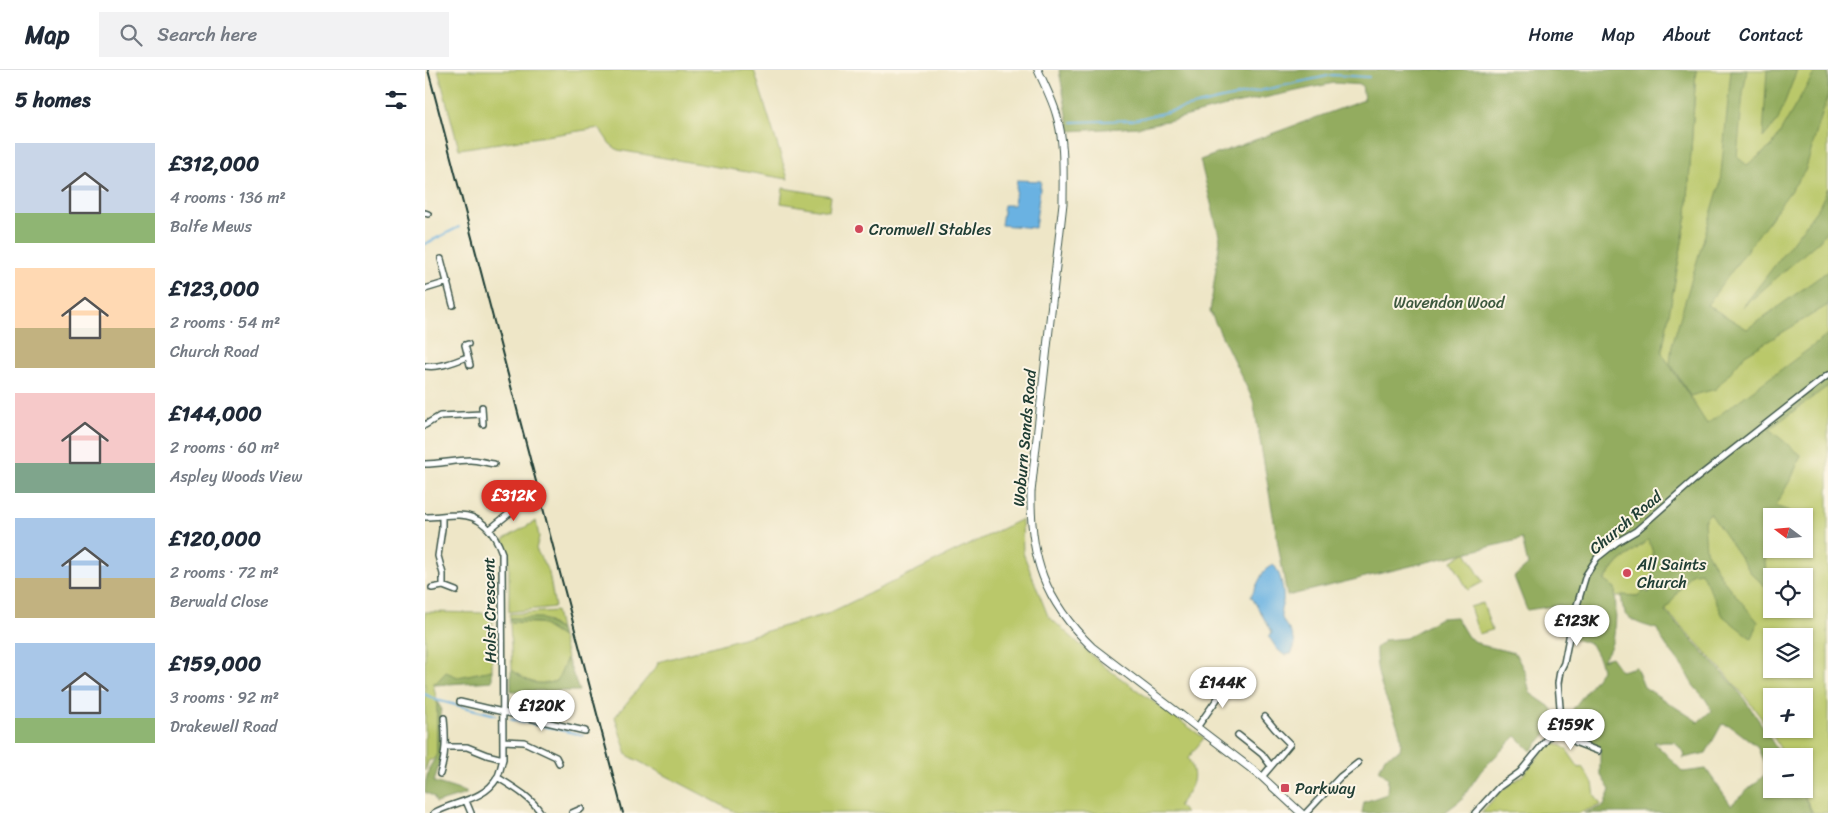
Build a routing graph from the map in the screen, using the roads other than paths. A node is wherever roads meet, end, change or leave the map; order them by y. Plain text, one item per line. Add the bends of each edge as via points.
1 (1038, 70) edge
2 (441, 259) dead end
3 (447, 282) junction
4 (425, 289) edge
5 (453, 305) dead end
6 (468, 344) dead end
7 (467, 357) junction
8 (469, 365) dead end
9 (425, 366) edge
10 (1828, 375) edge
11 (482, 407) dead end
12 (482, 414) junction
13 (483, 424) dead end
14 (425, 425) edge
15 (425, 464) edge
16 (494, 464) dead end
17 (515, 500) dead end
18 (425, 516) edge
19 (441, 516) junction
20 (490, 529) junction
21 (443, 586) junction
22 (432, 588) dead end
23 (456, 591) dead end
24 (1235, 680) dead end
25 (460, 702) dead end
26 (503, 713) junction
27 (1265, 717) dead end
28 (444, 718) dead end
29 (561, 719) dead end
30 (561, 725) junction
31 (1198, 726) junction
32 (1557, 728) junction
33 (585, 731) dead end
34 (1238, 735) dead end
35 (503, 741) junction
36 (446, 747) junction
37 (1598, 751) dead end
38 (503, 759) junction
39 (559, 763) dead end
40 (1358, 763) dead end
41 (1271, 766) junction
42 (440, 774) dead end
43 (1262, 777) junction
44 (497, 778) junction
45 (467, 800) junction
46 (581, 809) dead end
47 (434, 813) edge
48 (471, 813) edge
49 (541, 813) edge
50 (573, 813) edge
51 (1301, 813) edge
52 (1306, 813) edge
53 (1475, 813) edge

1 - 31 street, Woburn Sands Road via 1059,128 1063,203 1031,492 1033,542 1049,592 1077,632 1105,658
2 - 3 street
3 - 4 street
3 - 5 street
6 - 7 street via 465,345
7 - 8 street
7 - 9 street via 445,366
10 - 32 street, Church Road via 1693,481 1636,531 1597,558 1586,575 1560,671 1561,718
11 - 12 street
12 - 13 street
12 - 14 street via 440,416
15 - 16 street via 443,464 472,457
17 - 20 street via 511,512
18 - 19 street
19 - 20 street via 460,514 477,519
19 - 21 street via 438,556
20 - 26 street, Holst Crescent via 502,553
21 - 22 street
21 - 23 street
24 - 31 street
25 - 26 street
26 - 30 street
26 - 35 street, Holst Crescent
27 - 41 street via 1290,744
28 - 36 street
29 - 30 street
30 - 33 street
31 - 43 street, Woburn Sands Road
32 - 37 street via 1577,743
32 - 53 street via 1520,772
34 - 41 street via 1262,754
35 - 38 street, Holst Crescent
35 - 39 street via 524,742 557,754
36 - 38 street via 467,748
36 - 42 street
38 - 44 street, Holst Crescent
40 - 52 street
41 - 43 street
43 - 51 street, Woburn Sands Road
44 - 45 street, Holst Crescent via 482,794
44 - 49 street via 516,789
45 - 47 street, Holst Crescent
45 - 48 street
46 - 50 street

